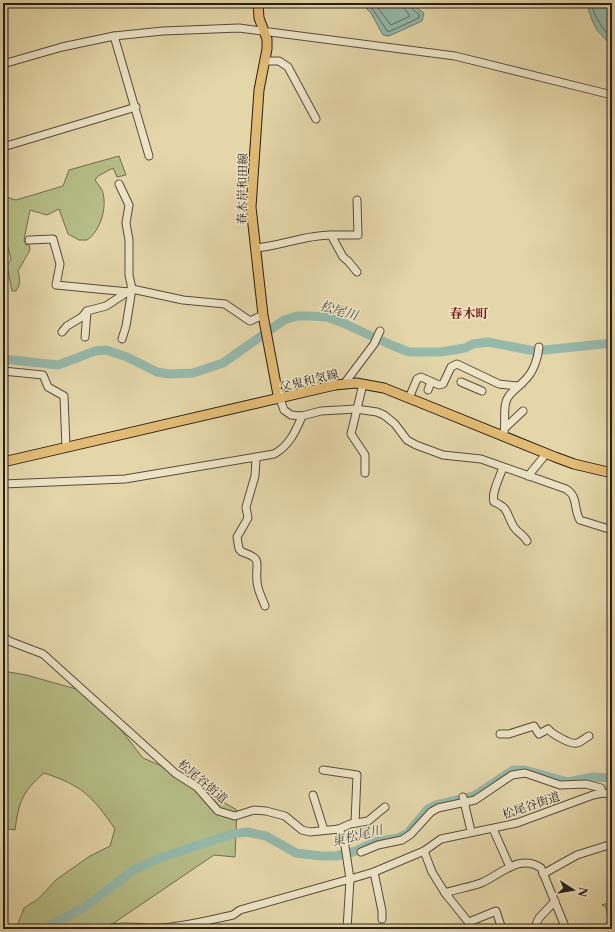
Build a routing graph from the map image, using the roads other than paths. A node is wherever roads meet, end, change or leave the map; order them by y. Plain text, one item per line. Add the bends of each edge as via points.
1 (258, 3) edge
2 (263, 30) junction
3 (114, 36) junction
4 (264, 61) junction
5 (3, 64) edge
6 (612, 95) edge
7 (136, 107) junction
8 (316, 119) dead end
9 (3, 147) edge
10 (149, 156) dead end
11 (119, 184) dead end
12 (357, 200) dead end
13 (331, 235) junction
14 (29, 240) dead end
15 (255, 248) junction
16 (356, 272) dead end
17 (130, 290) junction
18 (87, 311) junction
19 (263, 317) junction
20 (62, 332) dead end
21 (380, 332) dead end
22 (85, 337) dead end
23 (122, 340) dead end
24 (539, 347) dead end
25 (3, 371) edge
26 (477, 374) junction
27 (432, 382) junction
28 (461, 382) dead end
29 (344, 384) junction
30 (363, 384) junction
31 (471, 386) junction
32 (517, 386) junction
33 (428, 390) dead end
34 (482, 391) dead end
35 (409, 398) junction
36 (280, 399) junction
37 (356, 409) junction
38 (523, 411) dead end
39 (302, 416) junction
40 (504, 432) junction
41 (66, 448) junction
42 (546, 454) junction
43 (256, 458) junction
44 (3, 462) edge
45 (504, 467) junction
46 (364, 473) dead end
47 (612, 473) edge
48 (528, 476) junction
49 (3, 484) edge
50 (612, 530) edge
51 (527, 541) dead end
52 (265, 606) dead end
53 (3, 636) edge
54 (500, 734) dead end
55 (589, 736) dead end
56 (323, 770) dead end
57 (602, 793) junction
58 (612, 794) edge
59 (313, 795) dead end
60 (464, 801) junction
61 (385, 807) dead end
62 (355, 823) junction
63 (339, 829) junction
64 (492, 829) junction
65 (324, 830) junction
66 (471, 831) junction
67 (612, 844) edge
68 (424, 851) junction
69 (361, 852) dead end
70 (510, 867) junction
71 (374, 872) junction
72 (543, 874) junction
73 (350, 879) junction
74 (445, 893) junction
75 (555, 901) junction
76 (382, 919) dead end
77 (469, 922) junction
78 (107, 929) edge
79 (347, 929) edge
80 (474, 929) edge
81 (502, 929) edge
82 (534, 929) edge
83 (566, 929) edge

1 - 2 main road, 春木岸和田線
2 - 3 street via 201,28
2 - 4 main road, 春木岸和田線 via 267,39
2 - 6 street via 455,56
3 - 5 street
3 - 7 street
4 - 8 street via 278,61 288,67
4 - 15 main road, 春木岸和田線 via 258,90 252,186 251,207
7 - 9 street
7 - 10 street
11 - 17 street via 129,205 126,223
12 - 13 street via 358,235
13 - 15 street via 316,235 274,247
13 - 16 street via 343,257
14 - 17 street via 53,239 60,264 56,285
15 - 19 main road, 春木岸和田線
17 - 18 street via 106,306
17 - 19 street via 183,300 225,304 250,321
17 - 23 street
18 - 20 street
18 - 22 street
19 - 36 main road, 春木岸和田線
21 - 29 street
24 - 32 street via 538,359 525,381
25 - 41 street via 43,375 48,386 64,396
26 - 27 street via 459,362 451,367 443,384
26 - 31 street
26 - 32 street via 499,384
27 - 33 street
27 - 35 street via 421,377 417,379
28 - 31 street
29 - 30 main road, 父鬼和気線
29 - 36 main road, 父鬼和気線
30 - 35 main road, 父鬼和気線 via 384,388
30 - 37 street
31 - 34 street
32 - 40 street via 507,398
35 - 40 main road, 父鬼和気線
36 - 39 street via 284,410 291,415
36 - 41 main road, 父鬼和気線
37 - 39 street via 321,411
37 - 45 street via 384,415 407,440 416,445 443,455 475,458
37 - 46 street via 351,434 364,455
38 - 40 street
39 - 43 street via 296,432 280,451
40 - 42 main road, 父鬼和気線
41 - 44 main road, 父鬼和気線
42 - 47 main road, 父鬼和気線
42 - 48 street
43 - 49 street via 126,479
43 - 52 street via 255,476 246,507 248,518 239,532 237,543 242,552 257,559 257,580
45 - 48 street
45 - 51 street via 499,483 493,491 494,502 505,508 514,527
48 - 50 street via 566,488 572,492 580,520
53 - 65 street, 松尾谷街道 via 9,641 43,654 175,773 196,787 218,811 235,816 254,810 266,811 285,816 302,830
54 - 55 street via 509,734 534,726 539,734 548,729 553,736 573,743
56 - 62 street via 357,775
57 - 58 street, 松尾谷街道
57 - 60 street via 601,788 591,785 560,785 518,773 475,800
57 - 64 street, 松尾谷街道 via 517,823
59 - 65 street
60 - 66 street
60 - 69 street via 431,812 402,840
61 - 62 street, 松尾谷街道 via 368,821
62 - 63 street, 松尾谷街道
63 - 65 street, 松尾谷街道
63 - 73 street via 345,846
64 - 66 street, 松尾谷街道
64 - 70 street
66 - 68 street, 松尾谷街道 via 440,839
67 - 72 street via 577,855
68 - 71 street, 松尾谷街道
68 - 74 street via 432,872
70 - 72 street via 530,862 541,868
70 - 74 street via 480,884 460,887
71 - 73 street, 松尾谷街道
71 - 76 street
72 - 75 street
73 - 78 street, 松尾谷街道 via 240,910 233,915 169,927 129,926
73 - 79 street
74 - 77 street
75 - 82 street via 539,918
75 - 83 street
77 - 80 street
77 - 81 street via 496,911

